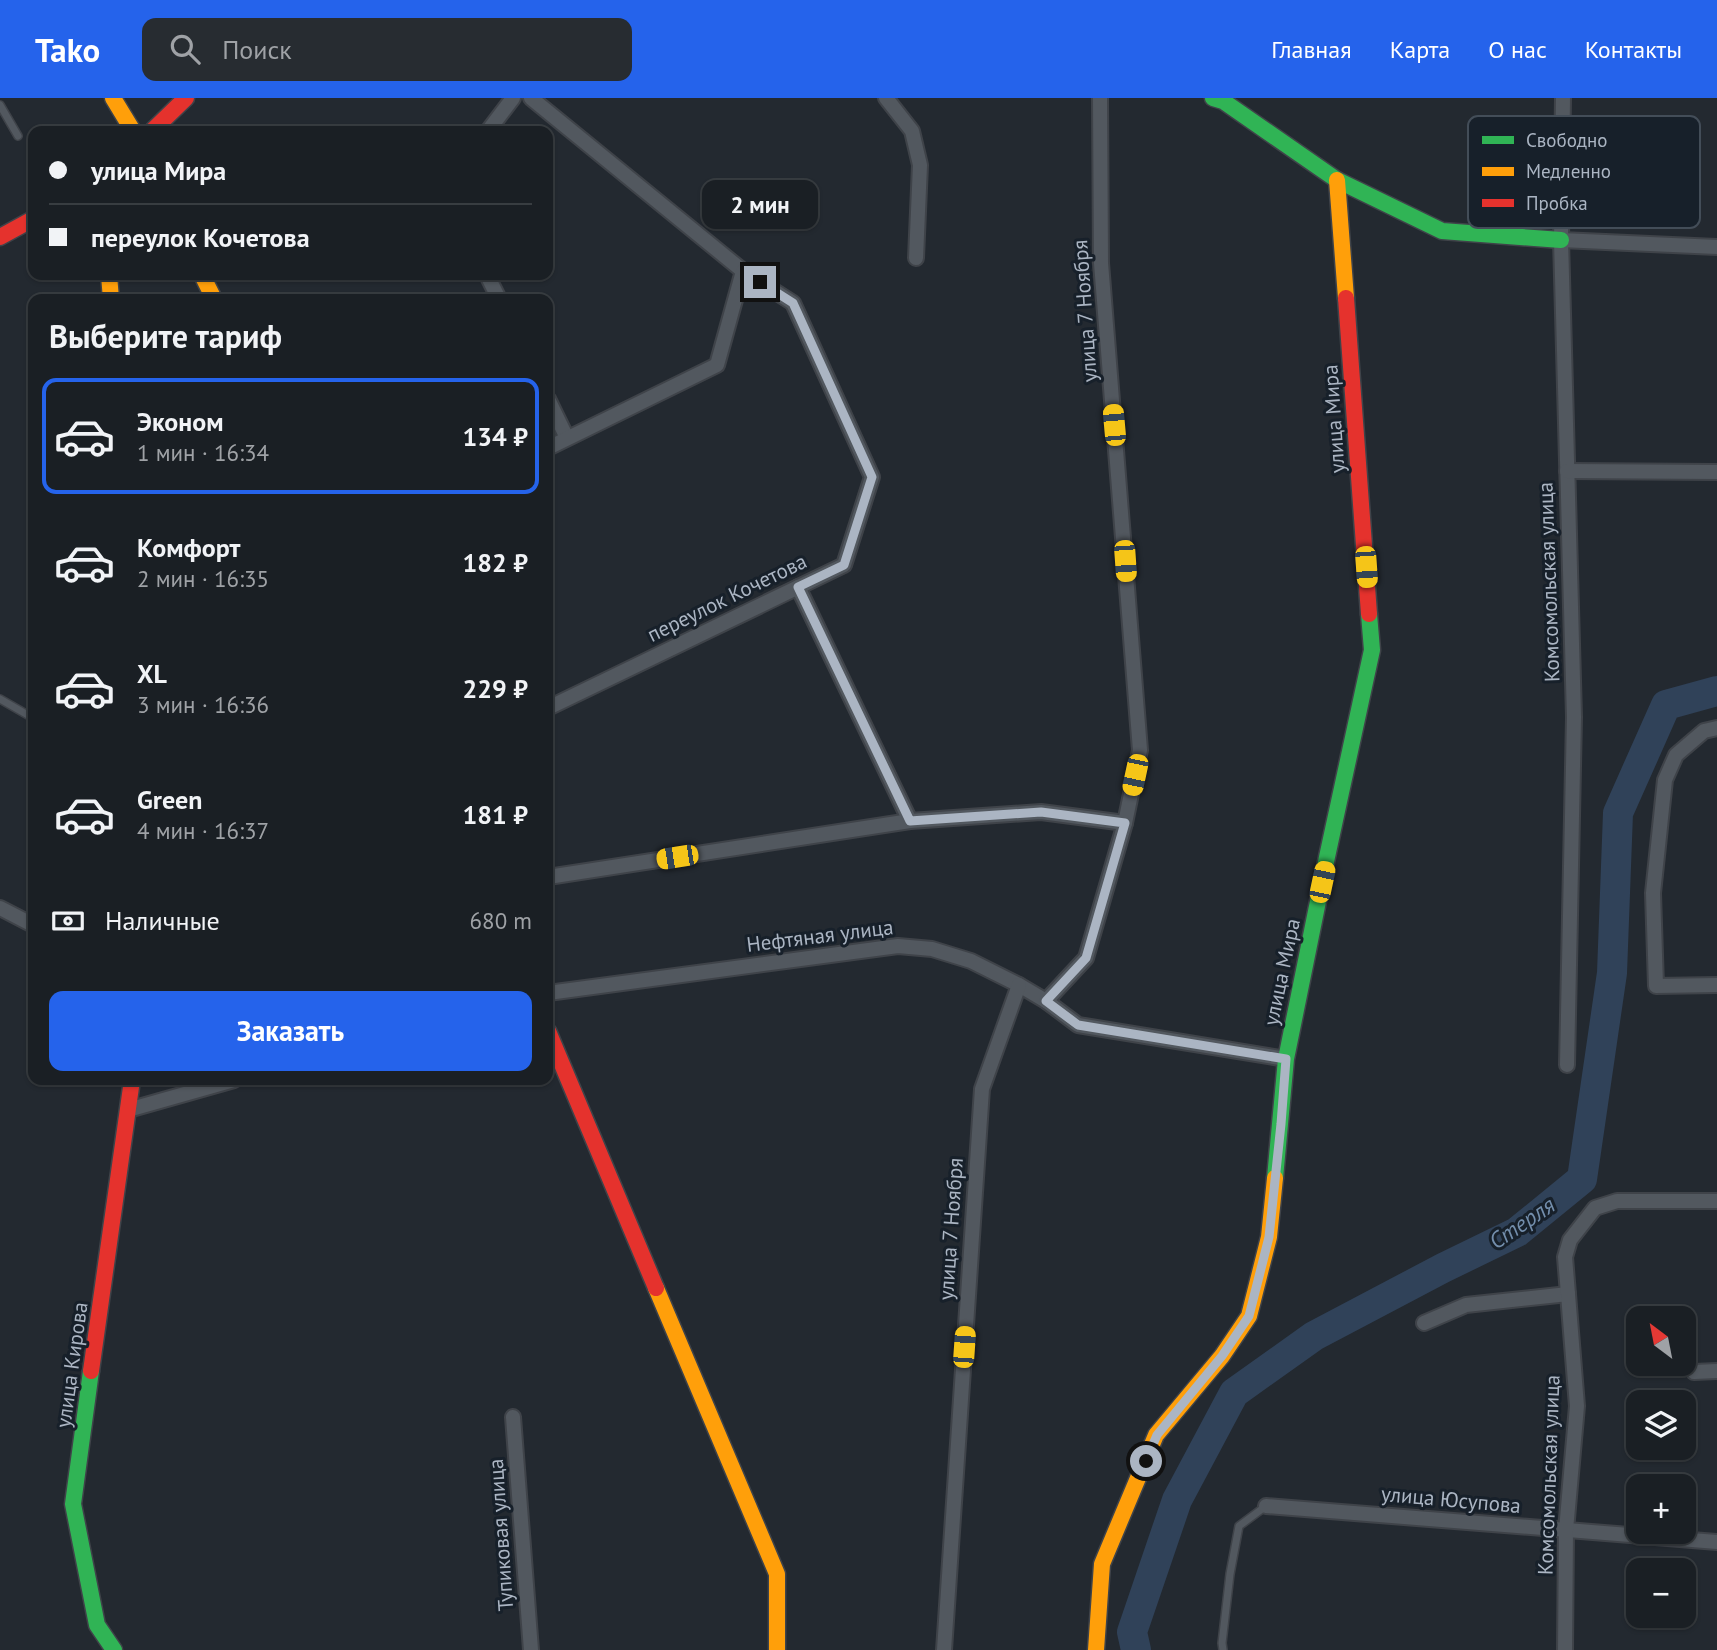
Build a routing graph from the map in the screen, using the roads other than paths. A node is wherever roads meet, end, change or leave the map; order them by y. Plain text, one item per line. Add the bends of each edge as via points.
1 (113, 98) edge
2 (186, 98) edge
3 (513, 98) edge
4 (531, 98) edge
5 (886, 98) edge
6 (1100, 98) edge
7 (1213, 98) edge
8 (1563, 98) edge
9 (0, 105) edge
10 (1563, 116) edge
11 (130, 126) edge
12 (157, 126) edge
13 (492, 126) edge
14 (18, 136) dead end
15 (1337, 180) junction
16 (28, 222) edge
17 (1561, 228) edge
18 (0, 237) edge
19 (1561, 240) junction
20 (1717, 247) edge
21 (916, 258) dead end
22 (743, 271) junction
23 (553, 409) edge
24 (567, 438) junction
25 (553, 445) edge
26 (1567, 471) junction
27 (1717, 472) edge
28 (798, 587) junction
29 (0, 699) edge
30 (553, 706) edge
31 (28, 715) edge
32 (1717, 728) edge
33 (910, 821) junction
34 (1125, 823) junction
35 (553, 876) edge
36 (0, 908) edge
37 (28, 922) edge
38 (1019, 985) junction
39 (1717, 985) edge
40 (553, 992) edge
41 (1046, 1001) junction
42 (553, 1043) edge
43 (1286, 1059) junction
44 (1567, 1065) dead end
45 (131, 1085) edge
46 (216, 1085) edge
47 (128, 1110) junction
48 (1717, 1201) edge
49 (1568, 1294) junction
50 (1424, 1323) dead end
51 (1717, 1371) edge
52 (1696, 1372) edge
53 (513, 1417) dead end
54 (1266, 1506) joint
55 (1566, 1530) junction
56 (1717, 1542) edge
57 (114, 1650) edge
58 (531, 1650) edge
59 (778, 1650) edge
60 (944, 1650) edge
61 (1096, 1650) edge
62 (1223, 1650) edge
63 (1565, 1650) edge

1 - 11 street
2 - 12 street
3 - 13 street
4 - 22 street, переулок Кочетова
5 - 21 street via 912,131 920,164
6 - 34 street, улица 7 Ноября via 1101,263 1140,750
7 - 15 street
8 - 10 street, Комсомольская улица
9 - 14 lane
15 - 19 street via 1442,231
15 - 43 street, улица Мира via 1372,650
16 - 18 street
17 - 19 street, Комсомольская улица
19 - 20 street
19 - 26 street, Комсомольская улица
22 - 24 street via 717,365
22 - 28 street, переулок Кочетова via 793,303 872,477 844,565
23 - 24 street
24 - 25 street
26 - 27 street
26 - 44 street, Комсомольская улица via 1574,717
28 - 30 street, переулок Кочетова
28 - 33 street
29 - 31 lane
32 - 39 street via 1704,731 1676,755 1665,780 1653,893 1656,986
33 - 34 street via 1041,812
33 - 35 street
34 - 41 street, улица 7 Ноября via 1086,958
36 - 37 street
38 - 40 street, Нефтяная улица via 971,961 932,949 898,946
38 - 41 street, Нефтяная улица
38 - 60 street, улица 7 Ноября via 982,1089
41 - 43 street, Нефтяная улица via 1078,1025
42 - 59 street via 777,1574
43 - 61 street, улица Мира via 1269,1237 1249,1316 1157,1435 1102,1564
45 - 47 street, улица Кирова
46 - 47 street
47 - 57 street, улица Кирова via 74,1504 97,1625
48 - 49 street, Комсомольская улица via 1617,1201 1595,1208 1570,1240 1565,1257
49 - 50 street via 1466,1305
49 - 55 street, Комсомольская улица via 1577,1406
51 - 52 street
53 - 58 street, Тупиковая улица
54 - 55 street, улица Юсупова
54 - 62 lane via 1239,1526
55 - 56 street, улица Юсупова
55 - 63 street, Комсомольская улица

